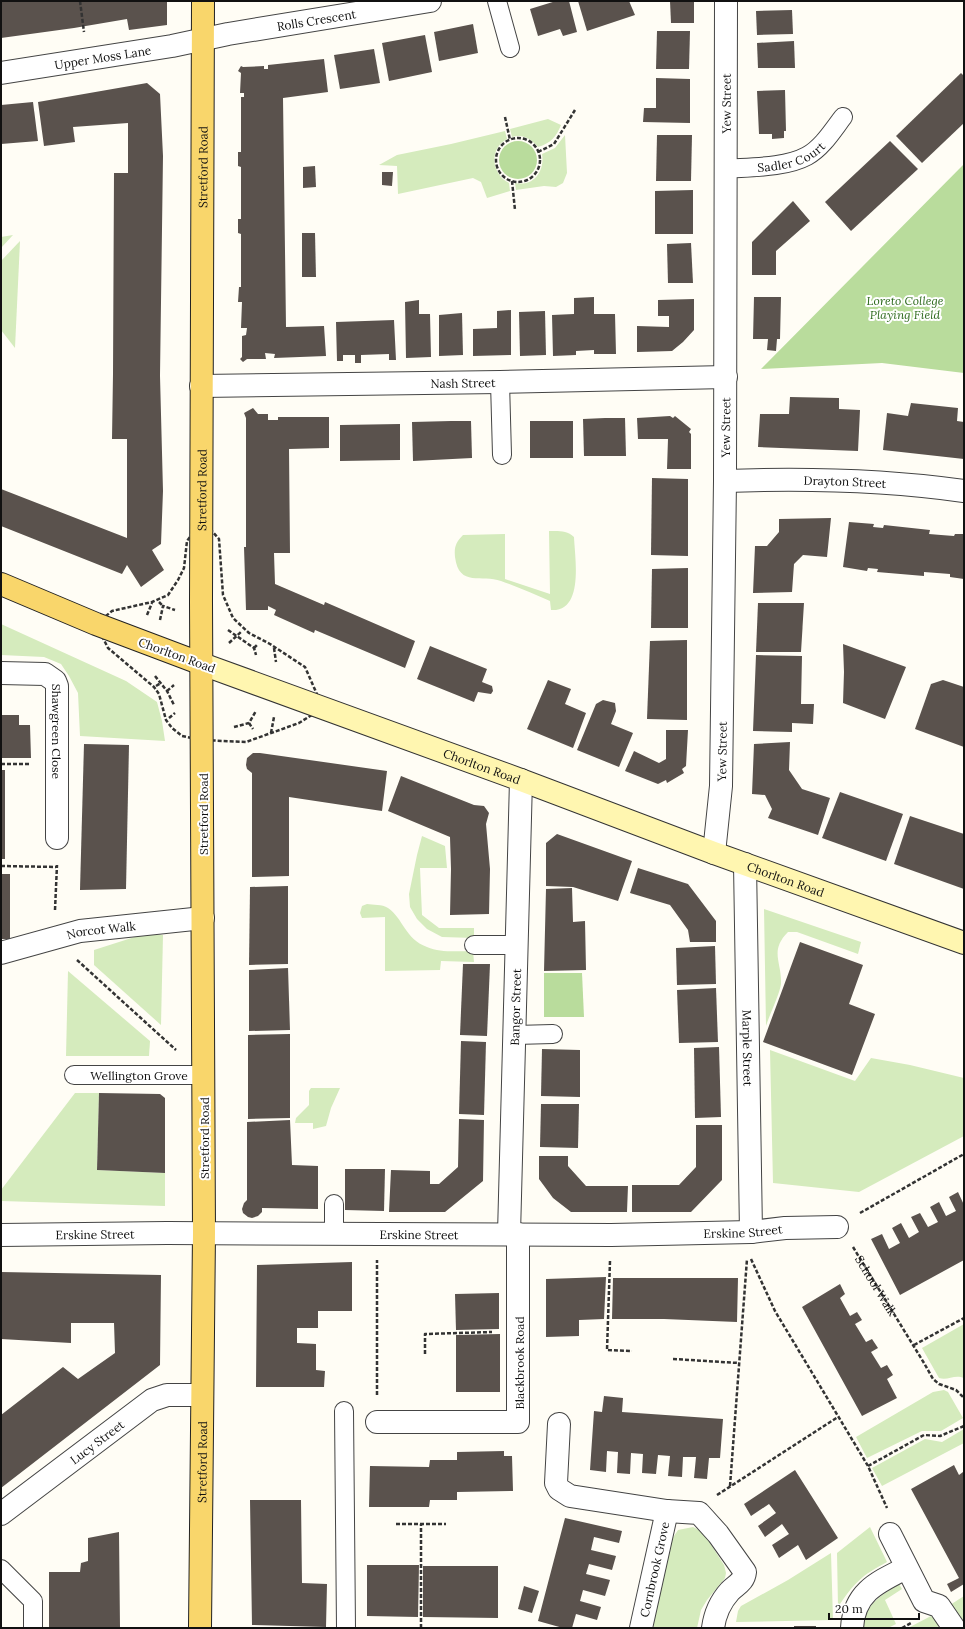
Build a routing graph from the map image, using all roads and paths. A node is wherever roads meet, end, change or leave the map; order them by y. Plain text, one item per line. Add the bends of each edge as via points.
1 (80, 1) edge
2 (203, 1) edge
3 (430, 1) edge
4 (497, 1) edge
5 (726, 1) edge
6 (203, 39) junction
7 (510, 48) dead end
8 (90, 58) junction
9 (1, 73) edge
10 (575, 110) dead end
11 (505, 117) dead end
12 (843, 117) dead end
13 (510, 140) junction
14 (538, 152) junction
15 (724, 169) junction
16 (512, 181) junction
17 (515, 210) dead end
18 (726, 377) junction
19 (500, 382) junction
20 (201, 386) junction
21 (502, 455) dead end
22 (725, 481) junction
23 (964, 491) edge
24 (1, 584) edge
25 (168, 595) dead end
26 (159, 602) dead end
27 (163, 606) junction
28 (176, 610) dead end
29 (230, 614) dead end
30 (146, 617) dead end
31 (160, 620) dead end
32 (224, 628) dead end
33 (242, 631) dead end
34 (237, 636) junction
35 (227, 644) dead end
36 (258, 644) dead end
37 (254, 648) junction
38 (274, 648) dead end
39 (256, 655) dead end
40 (202, 664) junction
41 (136, 671) dead end
42 (151, 672) dead end
43 (1, 673) edge
44 (161, 683) junction
45 (176, 683) dead end
46 (156, 686) dead end
47 (167, 690) junction
48 (258, 707) dead end
49 (180, 715) dead end
50 (249, 723) junction
51 (234, 727) dead end
52 (253, 729) dead end
53 (271, 732) dead end
54 (182, 736) dead end
55 (229, 742) dead end
56 (521, 780) junction
57 (57, 838) joint
58 (714, 853) junction
59 (745, 864) junction
60 (1, 866) edge
61 (56, 867) junction
62 (203, 918) junction
63 (54, 939) junction
64 (964, 943) edge
65 (474, 945) dead end
66 (518, 945) junction
67 (1, 953) edge
68 (553, 1034) dead end
69 (515, 1035) junction
70 (74, 1075) dead end
71 (204, 1075) junction
72 (964, 1154) edge
73 (334, 1204) dead end
74 (837, 1227) junction
75 (752, 1232) junction
76 (204, 1233) junction
77 (334, 1234) junction
78 (514, 1234) junction
79 (1, 1235) edge
80 (378, 1235) junction
81 (611, 1235) junction
82 (964, 1318) edge
83 (519, 1331) junction
84 (914, 1345) junction
85 (632, 1351) dead end
86 (425, 1354) dead end
87 (673, 1359) dead end
88 (739, 1363) junction
89 (201, 1395) junction
90 (964, 1398) edge
91 (344, 1411) dead end
92 (838, 1417) junction
93 (377, 1422) joint
94 (559, 1424) dead end
95 (964, 1426) edge
96 (868, 1466) junction
97 (730, 1486) junction
98 (667, 1511) junction
99 (695, 1512) junction
100 (1, 1514) edge
101 (396, 1524) dead end
102 (421, 1524) junction
103 (446, 1524) dead end
104 (890, 1534) joint
105 (906, 1568) junction
106 (1, 1569) edge
107 (33, 1628) edge
108 (200, 1628) edge
109 (346, 1628) edge
110 (421, 1628) edge
111 (641, 1628) edge
112 (713, 1628) edge
113 (852, 1628) edge
114 (954, 1628) edge

1 - 8 path
2 - 6 main road, Stretford Road
3 - 6 street, Rolls Crescent
4 - 7 lane
5 - 15 street, Yew Street
6 - 8 street, Upper Moss Lane
6 - 20 main road, Stretford Road
8 - 9 street, Upper Moss Lane
10 - 14 path via 554,144
11 - 13 path
12 - 15 lane, Sadler Court via 808,156 781,164
13 - 14 path via 525,140 532,143
13 - 16 path via 499,149 496,162 501,174
14 - 16 path via 539,163 533,176 519,182
15 - 18 street, Yew Street
16 - 17 path
18 - 19 street, Nash Street
18 - 22 street, Yew Street
19 - 20 street, Nash Street
19 - 21 lane
20 - 40 main road, Stretford Road
22 - 23 street, Drayton Street via 851,480
22 - 58 street, Yew Street via 721,786
24 - 40 main road, Chorlton Road
25 - 30 path via 152,602
26 - 27 path
27 - 28 path
27 - 31 path
29 - 38 path via 243,629
32 - 34 path
33 - 34 path
34 - 35 path
34 - 37 path
36 - 37 path
37 - 39 path
40 - 56 main road, Chorlton Road
40 - 62 main road, Stretford Road
41 - 54 path via 159,694 166,720
42 - 44 path
43 - 57 street, Shawgreen Close via 45,674 55,681 57,686
44 - 46 path
44 - 47 path
45 - 47 path
47 - 49 path
48 - 50 path
50 - 51 path
50 - 52 path
53 - 55 path via 246,742
56 - 58 main road, Chorlton Road
56 - 66 street, Bangor Street
57 - 61 path
58 - 59 main road, Chorlton Road
59 - 64 main road, Chorlton Road
59 - 75 street, Marple Street
60 - 61 path
61 - 63 path
62 - 63 street, Norcot Walk via 80,931
62 - 71 main road, Stretford Road
63 - 67 street, Norcot Walk
63 - 71 path
65 - 66 lane
66 - 69 street, Bangor Street
68 - 69 lane
69 - 78 street, Bangor Street
70 - 71 lane, Wellington Grove
71 - 76 main road, Stretford Road
72 - 74 path
73 - 77 lane
74 - 75 street, Erskine Street via 785,1228
74 - 84 path, School Walk via 849,1241
75 - 81 street, Erskine Street
76 - 77 street, Erskine Street
76 - 79 street, Erskine Street
76 - 89 main road, Stretford Road
77 - 80 street, Erskine Street
78 - 80 street, Erskine Street
78 - 81 street, Erskine Street
78 - 83 street, Blackbrook Road
80 - 93 path
81 - 85 path via 607,1350
82 - 84 path
83 - 86 path via 425,1334
83 - 93 street, Blackbrook Road via 518,1422
84 - 90 path, School Walk via 933,1380 956,1390
87 - 88 path
88 - 92 path via 748,1252 775,1311
88 - 97 path
89 - 100 street, Lucy Street via 167,1395 152,1400
89 - 108 main road, Stretford Road
91 - 109 lane
92 - 96 path
92 - 97 path
94 - 98 street, Cornbrook Grove via 556,1484 563,1492 570,1496
95 - 96 path via 940,1436 924,1435
96 - 104 path via 894,1523
97 - 99 path
98 - 99 street, Cornbrook Grove
98 - 111 street, Cornbrook Grove
99 - 112 street via 702,1515 718,1534 745,1572 742,1582 730,1591 717,1610
101 - 102 path
102 - 103 path
102 - 110 path
104 - 105 street
105 - 113 street via 867,1591 856,1607
105 - 114 street via 924,1601 939,1606
106 - 107 lane via 33,1601

